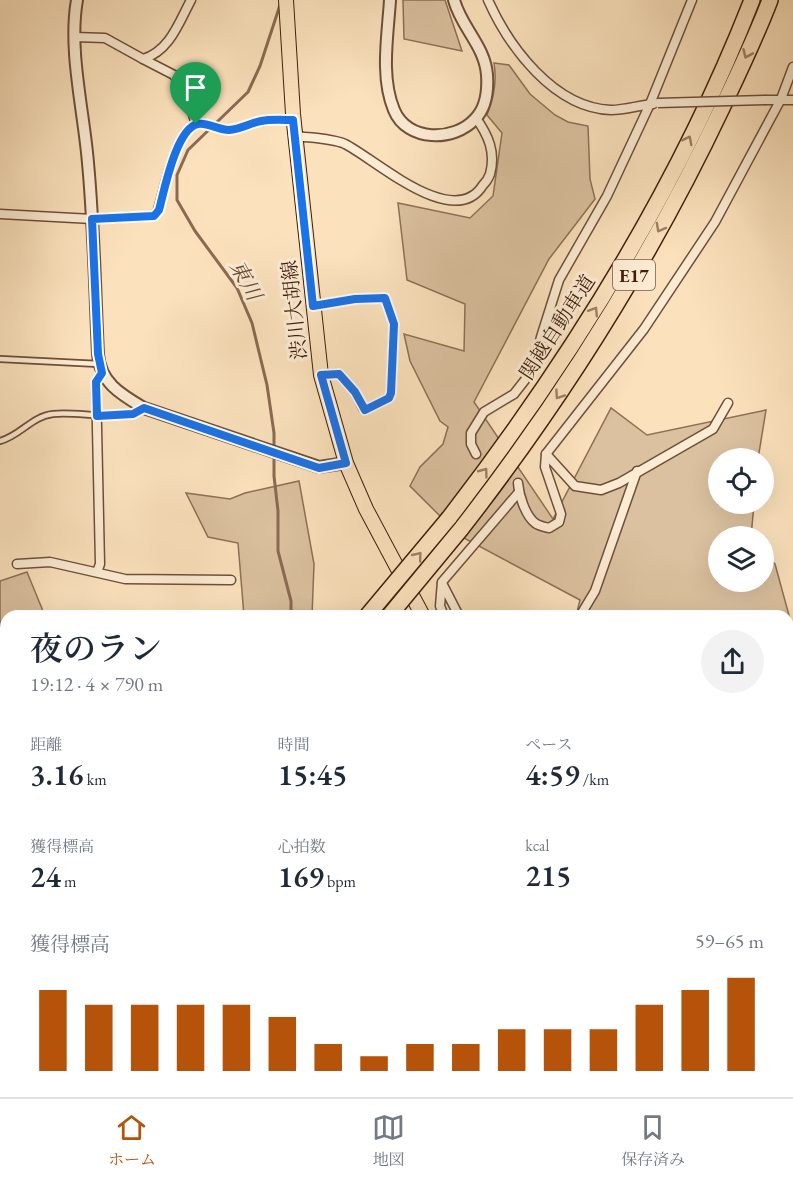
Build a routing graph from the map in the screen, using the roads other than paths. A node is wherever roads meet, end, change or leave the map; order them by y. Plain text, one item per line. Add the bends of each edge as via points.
1 (77, 0) edge
2 (191, 0) edge
3 (286, 0) edge
4 (390, 0) edge
5 (454, 0) edge
6 (488, 0) edge
7 (692, 0) edge
8 (752, 0) edge
9 (770, 0) edge
10 (74, 37) junction
11 (143, 59) junction
12 (793, 67) edge
13 (781, 99) junction
14 (793, 100) edge
15 (654, 103) junction
16 (476, 118) junction
17 (293, 120) junction
18 (200, 124) junction
19 (295, 136) junction
20 (0, 214) edge
21 (92, 219) junction
22 (313, 306) junction
23 (0, 359) edge
24 (101, 368) junction
25 (321, 375) junction
26 (728, 403) dead end
27 (144, 408) junction
28 (97, 416) junction
29 (0, 441) edge
30 (476, 454) dead end
31 (546, 454) junction
32 (346, 463) junction
33 (637, 471) junction
34 (17, 564) dead end
35 (97, 572) junction
36 (231, 580) dead end
37 (442, 582) junction
38 (372, 610) edge
39 (394, 610) edge
40 (416, 610) edge
41 (442, 610) edge
42 (456, 610) edge
43 (584, 610) edge

1 - 10 street
2 - 11 street via 169,42
3 - 17 main road, 渋川大胡線
4 - 16 street via 387,81 394,111 420,134 448,135
5 - 16 street via 485,64 487,90
6 - 15 street via 509,40 565,96 612,110
7 - 15 street
38 -> 8 highway, 関越自動車道 / E17, bridge via 449,518 524,415 611,283 690,136
9 -> 39 highway, 関越自動車道 / E17, bridge via 705,144 626,291 540,422 461,529
10 - 11 street via 105,38
10 - 21 street
11 - 18 street via 174,75
12 - 13 street
13 - 14 street
13 - 15 street, bridge
13 - 31 street via 715,222 644,329
15 - 30 street via 559,280 536,358 525,380 514,394 484,412 471,433
16 - 19 street via 492,146 490,174 478,193 468,200 417,191 342,143
17 - 18 street via 259,121 233,129
17 - 19 main road, 渋川大胡線
18 - 21 street via 188,130 175,152 154,216
19 - 22 main road, 渋川大胡線
20 - 21 street
21 - 24 street
22 - 25 main road, 渋川大胡線
22 - 25 street via 385,298 394,324 389,398 365,410 339,374
23 - 24 lane
24 - 27 street via 112,387
24 - 28 street via 96,382
25 - 32 main road, 渋川大胡線
26 - 33 street via 713,429
27 - 28 lane via 133,414
27 - 32 street via 319,468
28 - 29 lane via 52,414
28 - 35 street
31 - 33 street via 575,486 602,490
31 - 37 street via 545,467 561,514 559,522 549,528 536,524 518,488
32 - 40 main road, 渋川大胡線
33 - 43 street via 595,591
34 - 35 street via 50,562
35 - 36 street via 125,579
37 - 41 street
37 - 42 street

